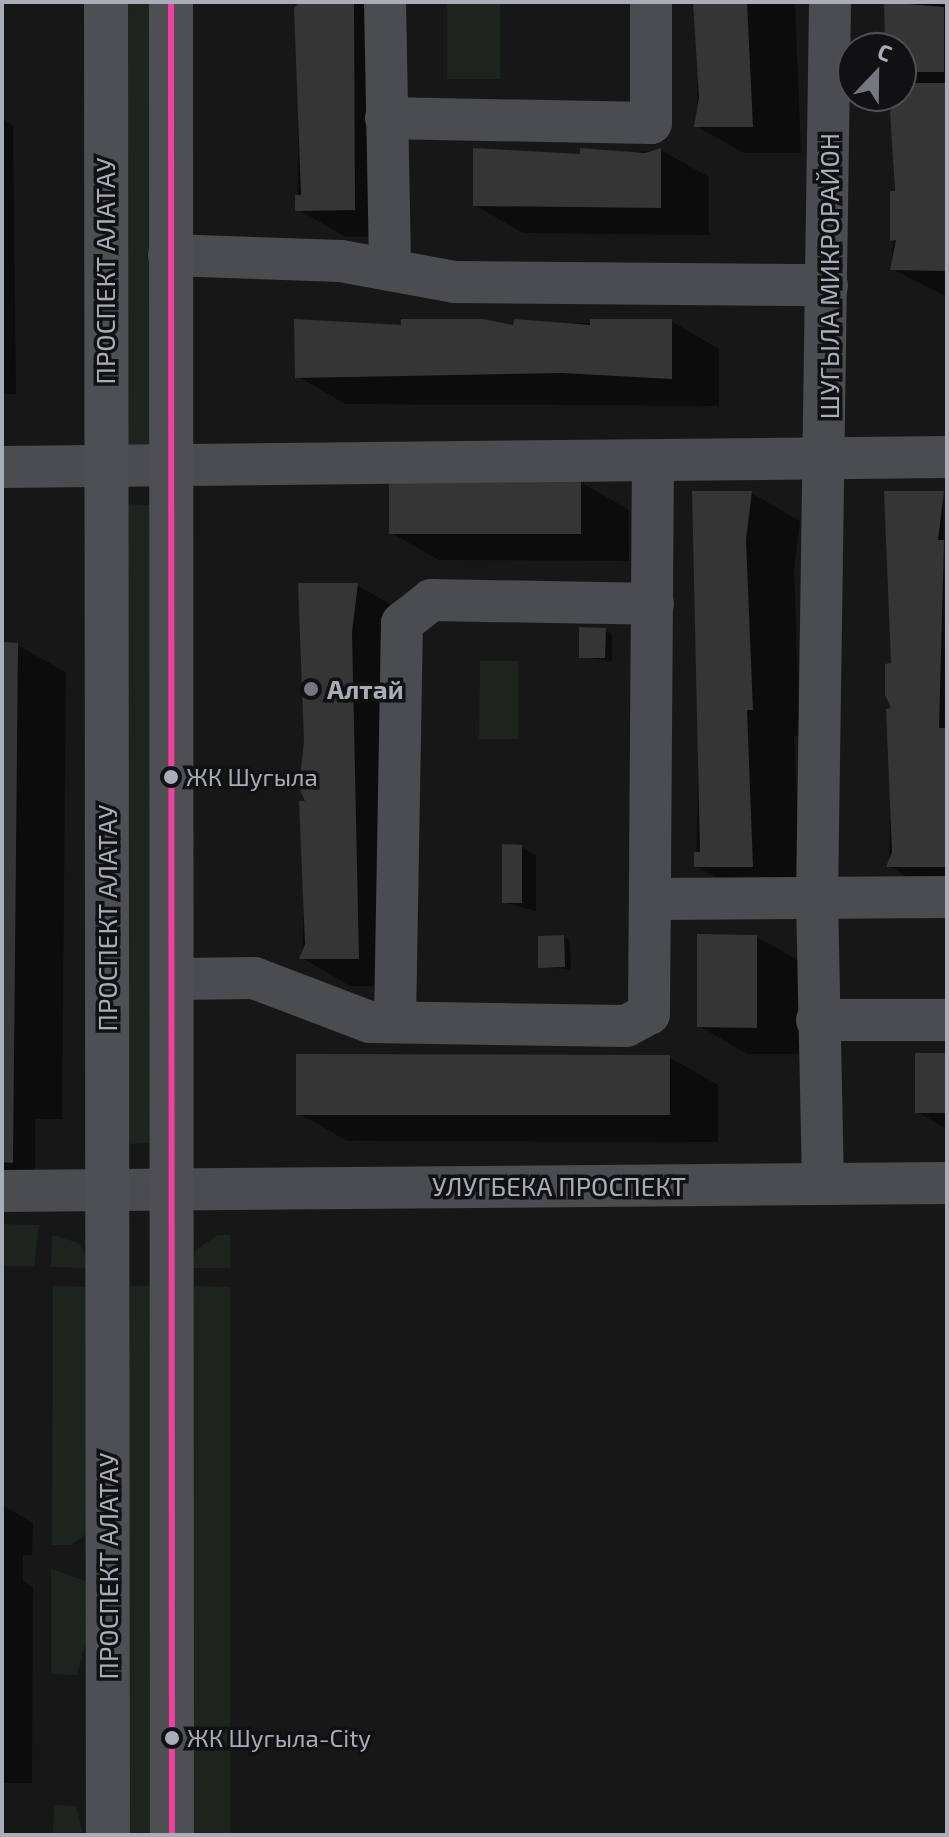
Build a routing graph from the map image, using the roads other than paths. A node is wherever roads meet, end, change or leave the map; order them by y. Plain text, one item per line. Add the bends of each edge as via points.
1 (106, 2) edge
2 (171, 2) edge
3 (385, 2) edge
4 (651, 2) edge
5 (830, 2) edge
6 (386, 118) junction
7 (169, 255) junction
8 (390, 270) junction
9 (827, 285) junction
10 (829, 455) junction
11 (947, 457) edge
12 (653, 460) junction
13 (106, 466) junction
14 (171, 466) junction
15 (2, 467) edge
16 (653, 604) junction
17 (947, 897) edge
18 (654, 899) junction
19 (817, 899) junction
20 (173, 979) junction
21 (817, 1020) junction
22 (947, 1020) edge
23 (395, 1022) junction
24 (947, 1183) edge
25 (823, 1184) junction
26 (108, 1190) junction
27 (172, 1190) junction
28 (2, 1191) edge
29 (108, 1835) edge
30 (172, 1835) edge

1 - 13 main road, ПРОСПЕКТ АЛАТАУ
2 - 7 main road
3 - 6 street
4 - 6 street via 651,123
5 - 9 street, ШУГЫЛА МИКРОРАЙОН
6 - 8 street
7 - 8 street via 341,261
7 - 14 main road
8 - 9 street via 454,282
9 - 10 street, ШУГЫЛА МИКРОРАЙОН
10 - 11 street
10 - 12 street
10 - 19 street, ШУГЫЛА МИКРОРАЙОН
12 - 14 street
12 - 16 street
13 - 14 street
13 - 15 street
13 - 26 main road, ПРОСПЕКТ АЛАТАУ
14 - 20 main road
16 - 18 street
16 - 23 street via 431,600 402,623
17 - 19 street
18 - 19 street
18 - 23 street via 654,1003 640,1022
19 - 21 street, ШУГЫЛА МИКРОРАЙОН
20 - 23 street via 254,978 342,1017
20 - 27 main road
21 - 22 street
21 - 25 street, ШУГЫЛА МИКРОРАЙОН
24 - 25 street, УЛУГБЕКА ПРОСПЕКТ
25 - 27 street, УЛУГБЕКА ПРОСПЕКТ
26 - 27 street, УЛУГБЕКА ПРОСПЕКТ
26 - 28 street
26 - 29 main road, ПРОСПЕКТ АЛАТАУ
27 - 30 main road

